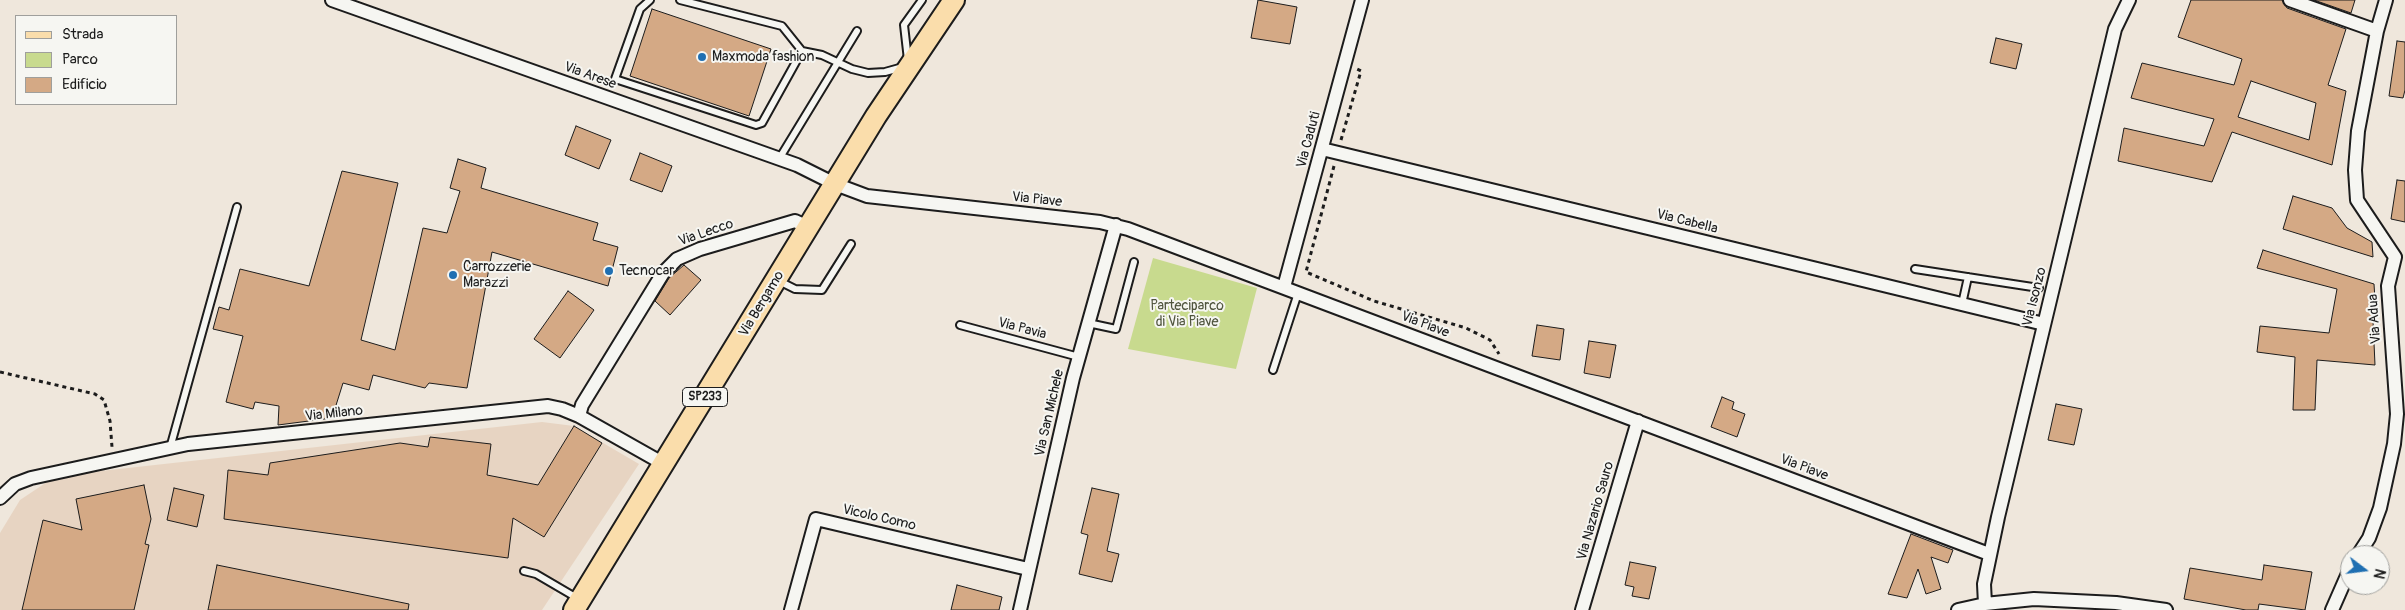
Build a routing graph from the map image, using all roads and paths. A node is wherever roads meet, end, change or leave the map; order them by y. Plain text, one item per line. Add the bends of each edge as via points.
1 (332, 0) edge
2 (650, 0) edge
3 (680, 0) edge
4 (922, 0) edge
5 (954, 0) edge
6 (1362, 0) edge
7 (2129, 0) edge
8 (2290, 0) edge
9 (2386, 0) edge
10 (857, 31) dead end
11 (2377, 31) junction
12 (802, 51) junction
13 (838, 63) junction
14 (1345, 64) junction
15 (909, 65) junction
16 (1322, 149) junction
17 (1337, 153) junction
18 (779, 159) junction
19 (835, 184) junction
20 (237, 207) dead end
21 (1116, 225) junction
22 (808, 226) junction
23 (851, 244) dead end
24 (2400, 259) edge
25 (1134, 262) dead end
26 (1915, 269) dead end
27 (1968, 277) junction
28 (776, 280) junction
29 (1284, 287) junction
30 (2039, 288) dead end
31 (1298, 293) junction
32 (1962, 304) junction
33 (1088, 323) junction
34 (2044, 324) junction
35 (960, 325) dead end
36 (1079, 357) junction
37 (1500, 369) junction
38 (1273, 370) dead end
39 (0, 372) edge
40 (579, 416) junction
41 (2401, 417) edge
42 (1638, 421) junction
43 (170, 448) junction
44 (113, 460) junction
45 (664, 464) junction
46 (1, 494) edge
47 (2364, 545) edge
48 (1989, 554) junction
49 (1028, 569) junction
50 (524, 571) dead end
51 (2340, 592) edge
52 (1985, 604) junction
53 (577, 605) edge
54 (2115, 606) edge
55 (791, 610) edge
56 (1020, 610) edge
57 (1582, 610) edge
58 (1958, 610) edge
59 (2166, 610) edge
60 (2332, 610) edge

1 - 18 street, Via Arese
2 - 12 lane via 640,8 615,79 756,125 762,123
3 - 12 lane via 782,26
4 - 15 lane via 904,25
5 - 15 main road, Via Bergamo / SP233
6 - 14 street, Via Caduti
7 - 34 street, Via Isonzo via 2115,29
8 - 11 street
9 - 11 street, Via Adua
10 - 13 lane
11 - 24 street, Via Adua via 2358,131 2356,192 2357,200
12 - 13 lane via 822,55
13 - 15 lane via 868,73
13 - 18 lane
14 - 16 street, Via Caduti
14 - 17 path via 1361,71
15 - 19 main road, Via Bergamo / SP233
16 - 17 street, Via Cabella
16 - 29 street, Via Caduti
17 - 32 street, Via Cabella
17 - 37 path via 1306,272 1374,301 1466,328 1490,340 1497,348
18 - 19 street, Via Arese
19 - 21 street, Via Piave via 867,196
19 - 22 main road, Via Bergamo / SP233
20 - 43 lane
21 - 29 street, Via Piave
21 - 33 street, Via San Michele
22 - 28 main road, Via Bergamo / SP233
22 - 40 street, Via Lecco via 795,221 677,259 663,273 582,405
23 - 28 lane via 822,290 796,289
24 - 41 street, Via Adua via 2388,286
25 - 33 lane via 1116,329
26 - 27 lane
27 - 30 lane
27 - 32 lane
28 - 45 main road, Via Bergamo / SP233
29 - 31 street, Via Piave
31 - 37 street, Via Piave
31 - 38 lane
32 - 34 street, Via Cabella
33 - 36 street, Via San Michele
34 - 48 street, Via Isonzo
35 - 36 lane, Via Pavia
36 - 49 street, Via San Michele
37 - 42 street, Via Piave
39 - 44 path via 95,394 104,400 110,421
40 - 43 street, Via Milano via 548,406
40 - 45 street, Via Milano
41 - 47 street, Via Adua via 2380,508
42 - 48 street, Via Piave
42 - 57 street, Via Nazario Sauro
43 - 44 street, Via Milano
44 - 46 street, Via Milano via 31,478 14,484
45 - 53 main road, Via Bergamo / SP233
48 - 52 street, Via Isonzo via 1984,584
49 - 55 street, Vicolo Como via 816,519
49 - 56 street, Via San Michele
50 - 53 lane via 536,574
51 - 60 street
52 - 54 street via 2034,599
52 - 58 street
54 - 59 street

